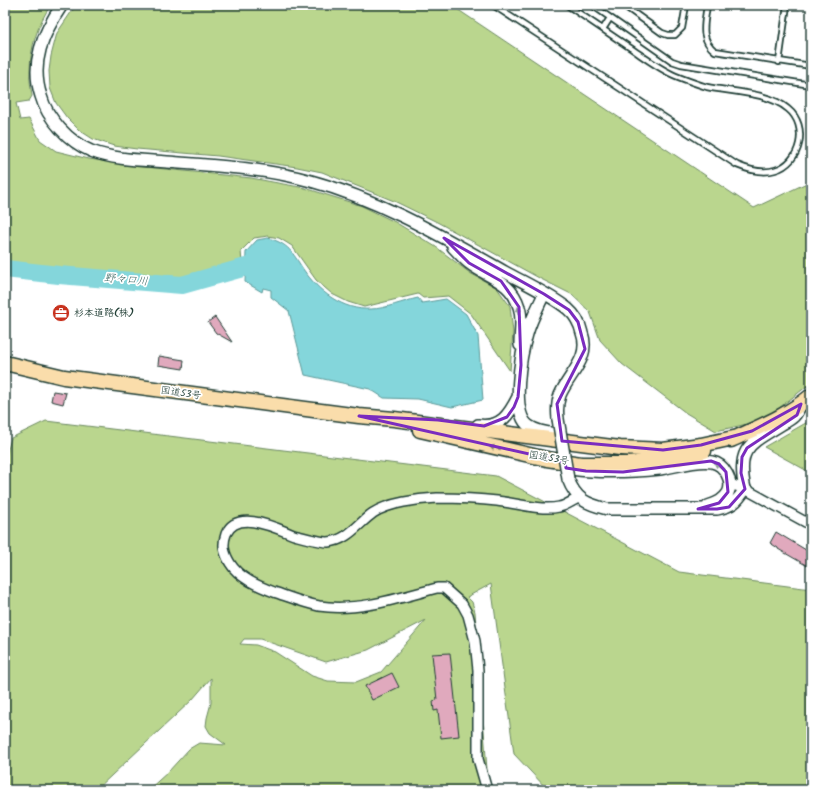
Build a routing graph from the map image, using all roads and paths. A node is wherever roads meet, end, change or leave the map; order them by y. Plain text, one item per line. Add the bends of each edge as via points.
1 (62, 5) edge
2 (493, 5) edge
3 (567, 5) edge
4 (592, 5) edge
5 (623, 5) edge
6 (686, 5) edge
7 (707, 5) edge
8 (787, 5) edge
9 (610, 18) junction
10 (602, 29) junction
11 (779, 62) junction
12 (811, 66) edge
13 (811, 85) edge
14 (444, 238) junction
15 (544, 294) junction
16 (5, 363) edge
17 (521, 365) junction
18 (518, 397) junction
19 (806, 400) edge
20 (359, 416) junction
21 (394, 419) junction
22 (738, 437) junction
23 (663, 450) junction
24 (521, 454) junction
25 (730, 484) junction
26 (745, 489) junction
27 (579, 498) junction
28 (698, 509) junction
29 (811, 525) edge
30 (487, 790) edge

1 - 14 street via 42,42 36,82 42,102 52,120 69,137 90,150 115,157 229,167 311,180 394,211
2 - 10 lane via 737,165 767,172 777,170 793,157 798,148 800,129 789,110 780,103 755,95 705,86 674,75
3 - 10 lane
4 - 9 lane
5 - 6 lane via 668,35 675,35 682,28
7 - 11 lane via 703,32 707,43 714,51
8 - 11 lane
9 - 10 lane
9 - 13 lane via 680,64
11 - 12 lane
14 - 15 street
17 -> 14 street via 521,321 519,307 512,292 501,281 469,263
15 - 17 street via 527,334
15 - 27 street, bridge via 569,310 583,335 584,349 579,365 557,404 568,479 572,490
16 - 20 highway, 国道53号 via 64,377
17 - 18 street
18 - 21 street via 507,417 497,424 484,426 438,420
18 - 23 street via 522,416 529,426 544,432
19 - 22 highway, 国道53号 via 773,422
19 - 26 street via 797,415 747,448 742,457 741,473
20 - 21 highway, 国道53号
24 -> 20 highway, 国道53号
21 - 23 highway, 国道53号 via 620,448
22 - 23 highway, 国道53号
22 - 24 highway, 国道53号 via 698,454 629,464 581,464
25 -> 24 street via 726,472 719,464 711,461 623,472 586,471 553,466
25 - 26 street
25 - 28 street via 728,492 719,502
26 - 28 street via 739,499 729,507
26 - 29 street
27 - 28 street via 607,509
27 - 30 street via 560,507 544,508 495,500 436,498 391,504 373,513 350,532 327,542 296,535 269,524 245,521 235,524 224,538 223,546 234,570 256,585 319,606 347,608 437,588 444,588 462,604 468,615 475,641 478,670 478,760

